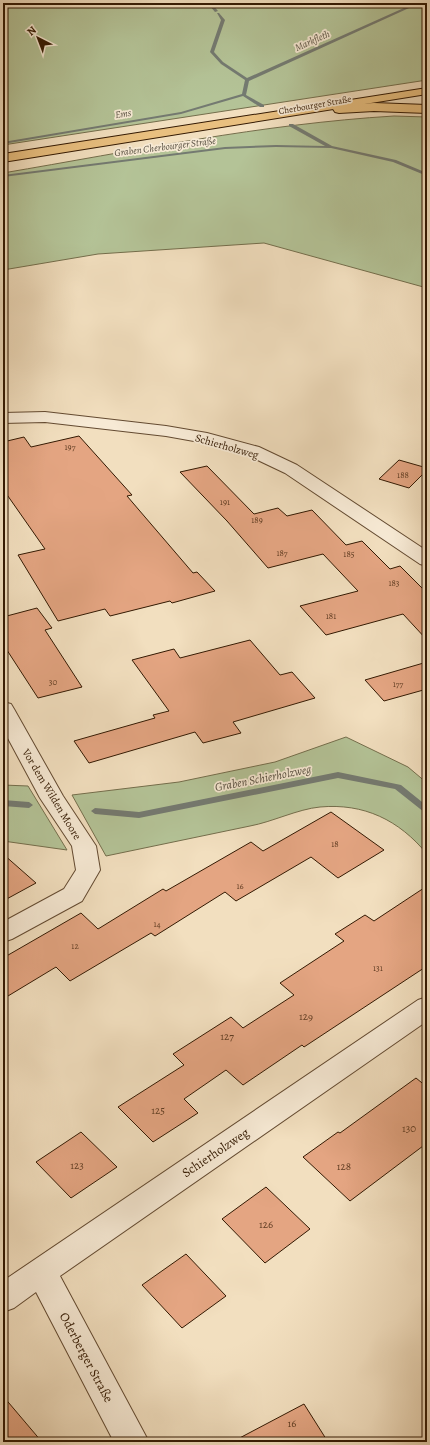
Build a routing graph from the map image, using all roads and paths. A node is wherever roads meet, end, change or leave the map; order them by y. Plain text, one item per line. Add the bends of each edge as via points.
1 (427, 86) edge
2 (427, 91) edge
3 (427, 97) edge
4 (427, 109) edge
5 (339, 110) junction
6 (203, 128) junction
7 (3, 158) edge
8 (3, 418) edge
9 (427, 560) edge
10 (3, 709) edge
11 (3, 933) edge
12 (427, 1007) edge
13 (41, 1271) junction
14 (3, 1298) edge
15 (132, 1442) edge

1 - 6 main road, Cherbourger Straße via 292,108
2 - 6 main road, Cherbourger Straße
3 - 5 main road, Cherbourger Straße
4 - 5 main road via 388,107
5 - 6 main road, Cherbourger Straße
6 - 7 main road, Cherbourger Straße
8 - 9 street, Schierholzweg via 45,417 166,431 208,438 253,451 291,469
10 - 11 street, Vor dem Wilden Moore via 52,798 84,846 88,870 73,895
12 - 13 street, Schierholzweg
13 - 14 street, Schierholzweg
13 - 15 street, Oderberger Straße

